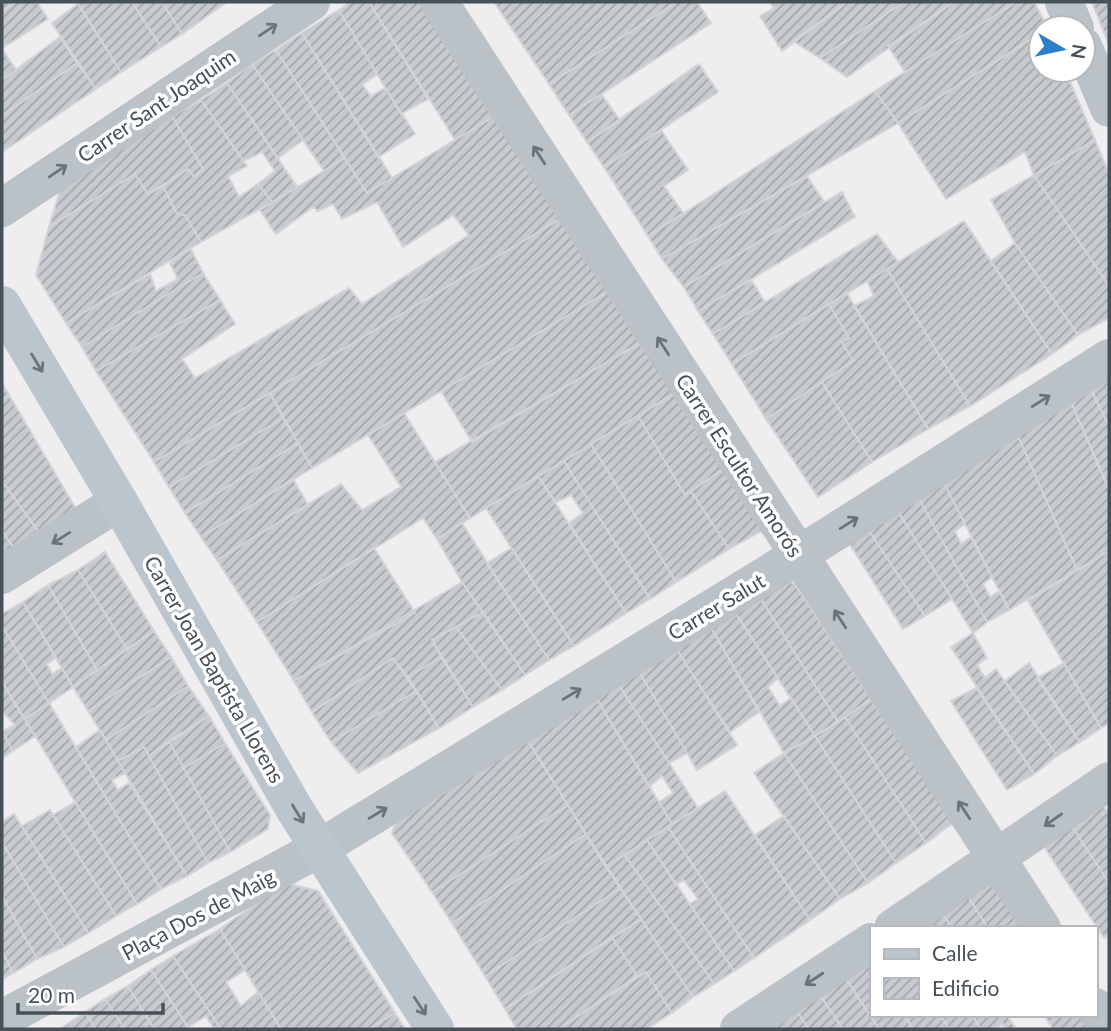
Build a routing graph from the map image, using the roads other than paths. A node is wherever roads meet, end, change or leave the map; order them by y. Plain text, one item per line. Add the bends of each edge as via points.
1 (311, 2) edge
2 (439, 2) edge
3 (1097, 79) edge
4 (1109, 108) edge
5 (2, 208) edge
6 (2, 304) edge
7 (1109, 358) edge
8 (119, 502) junction
9 (799, 555) junction
10 (2, 575) edge
11 (1109, 781) edge
12 (320, 848) junction
13 (996, 860) junction
14 (896, 926) edge
15 (1041, 926) edge
16 (870, 943) edge
17 (1097, 1010) edge
18 (2, 1019) edge
19 (1109, 1027) edge
20 (435, 1029) edge
21 (739, 1029) edge

5 -> 1 street, Carrer Sant Joaquim
9 -> 2 street, Carrer Escultor Amorós
3 - 4 street
6 -> 8 street, Carrer Joan Baptista Llorens
9 -> 7 street, Carrer Salut
8 -> 10 street
8 -> 12 street, Carrer Joan Baptista Llorens
12 -> 9 street, Carrer Salut
13 -> 9 street, Carrer Escultor Amorós
11 -> 13 street
12 - 18 street, Plaça Dos de Maig
12 -> 20 street, Carrer Joan Baptista Llorens
13 - 14 street
13 - 15 street, Carrer Escultor Amorós
16 -> 21 street
17 - 19 street

